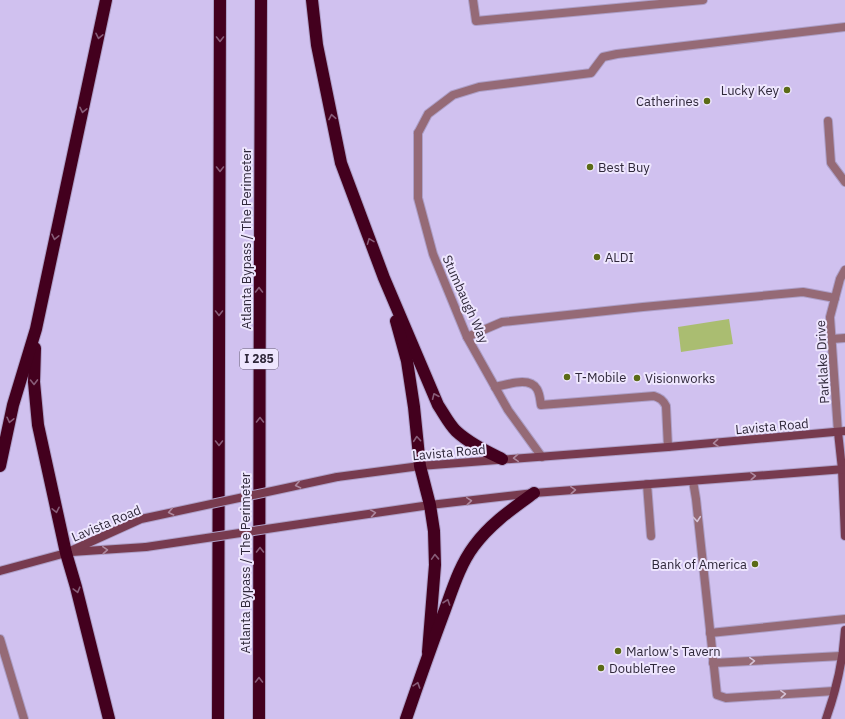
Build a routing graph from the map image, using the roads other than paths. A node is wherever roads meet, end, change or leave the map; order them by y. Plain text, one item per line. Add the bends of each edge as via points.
1 (106, 0) edge
2 (220, 0) edge
3 (261, 0) edge
4 (312, 0) edge
5 (474, 0) edge
6 (703, 0) edge
7 (845, 27) edge
8 (828, 121) dead end
9 (845, 182) edge
10 (845, 270) edge
11 (384, 278) junction
12 (835, 298) junction
13 (36, 329) junction
14 (468, 337) junction
15 (845, 338) edge
16 (832, 339) junction
17 (495, 387) junction
18 (842, 431) edge
19 (668, 447) junction
20 (542, 457) junction
21 (502, 459) junction
22 (0, 466) edge
23 (420, 466) junction
24 (843, 469) edge
25 (693, 481) junction
26 (647, 484) junction
27 (534, 493) junction
28 (430, 504) junction
29 (651, 536) dead end
30 (845, 536) edge
31 (66, 553) junction
32 (0, 571) edge
33 (845, 620) edge
34 (845, 630) edge
35 (710, 633) junction
36 (0, 639) edge
37 (2, 649) edge
38 (428, 652) junction
39 (842, 656) junction
40 (713, 664) junction
41 (842, 671) edge
42 (834, 691) junction
43 (24, 719) edge
44 (110, 719) edge
45 (218, 719) edge
46 (259, 719) edge
47 (406, 719) edge
48 (826, 719) edge

1 -> 13 highway
2 -> 45 highway, Atlanta Bypass / The Perimeter
46 -> 3 highway, Atlanta Bypass / The Perimeter / I 285
11 -> 4 highway via 341,163 317,45
5 - 6 street via 476,21
7 - 14 street, Stumbaugh Way via 617,54 603,57 591,73 479,88 453,96 428,114 418,133 418,198 433,254
8 - 9 street via 831,162
10 - 12 street, Parklake Drive
21 -> 11 highway via 470,442 446,419
23 -> 11 highway via 407,361
12 - 14 street via 802,292 502,322
12 - 16 street, Parklake Drive via 830,316
13 -> 22 highway
13 -> 31 highway via 34,382 38,425
14 - 17 street, Stumbaugh Way
15 - 16 street
16 - 18 street, Parklake Drive
17 - 19 street via 520,382 529,383 538,390 541,405 654,396 660,398 666,406
17 - 20 street, Stumbaugh Way via 508,410
18 -> 19 main road, Lavista Road
18 - 24 main road
19 - 20 main road, Lavista Road
20 -> 21 main road, Lavista Road
21 - 23 main road, Lavista Road
23 - 28 highway
23 -> 31 main road, Lavista Road, bridge via 336,477 141,518
25 -> 24 main road, Lavista Road
24 - 30 main road
25 - 26 main road, Lavista Road
25 -> 35 street
27 -> 26 main road, Lavista Road
26 - 29 street
28 -> 27 main road, Lavista Road
38 -> 27 highway via 465,559 494,523
31 -> 28 main road, Lavista Road, bridge via 146,547
38 -> 28 highway via 435,565
31 - 32 main road, Lavista Road
31 -> 44 highway
33 - 35 street
34 - 39 main road
35 - 40 street
36 - 37 street
37 - 43 street
47 -> 38 highway
40 -> 39 street
39 - 41 main road
40 -> 42 street via 717,695 726,698
41 - 42 main road
42 - 48 main road

